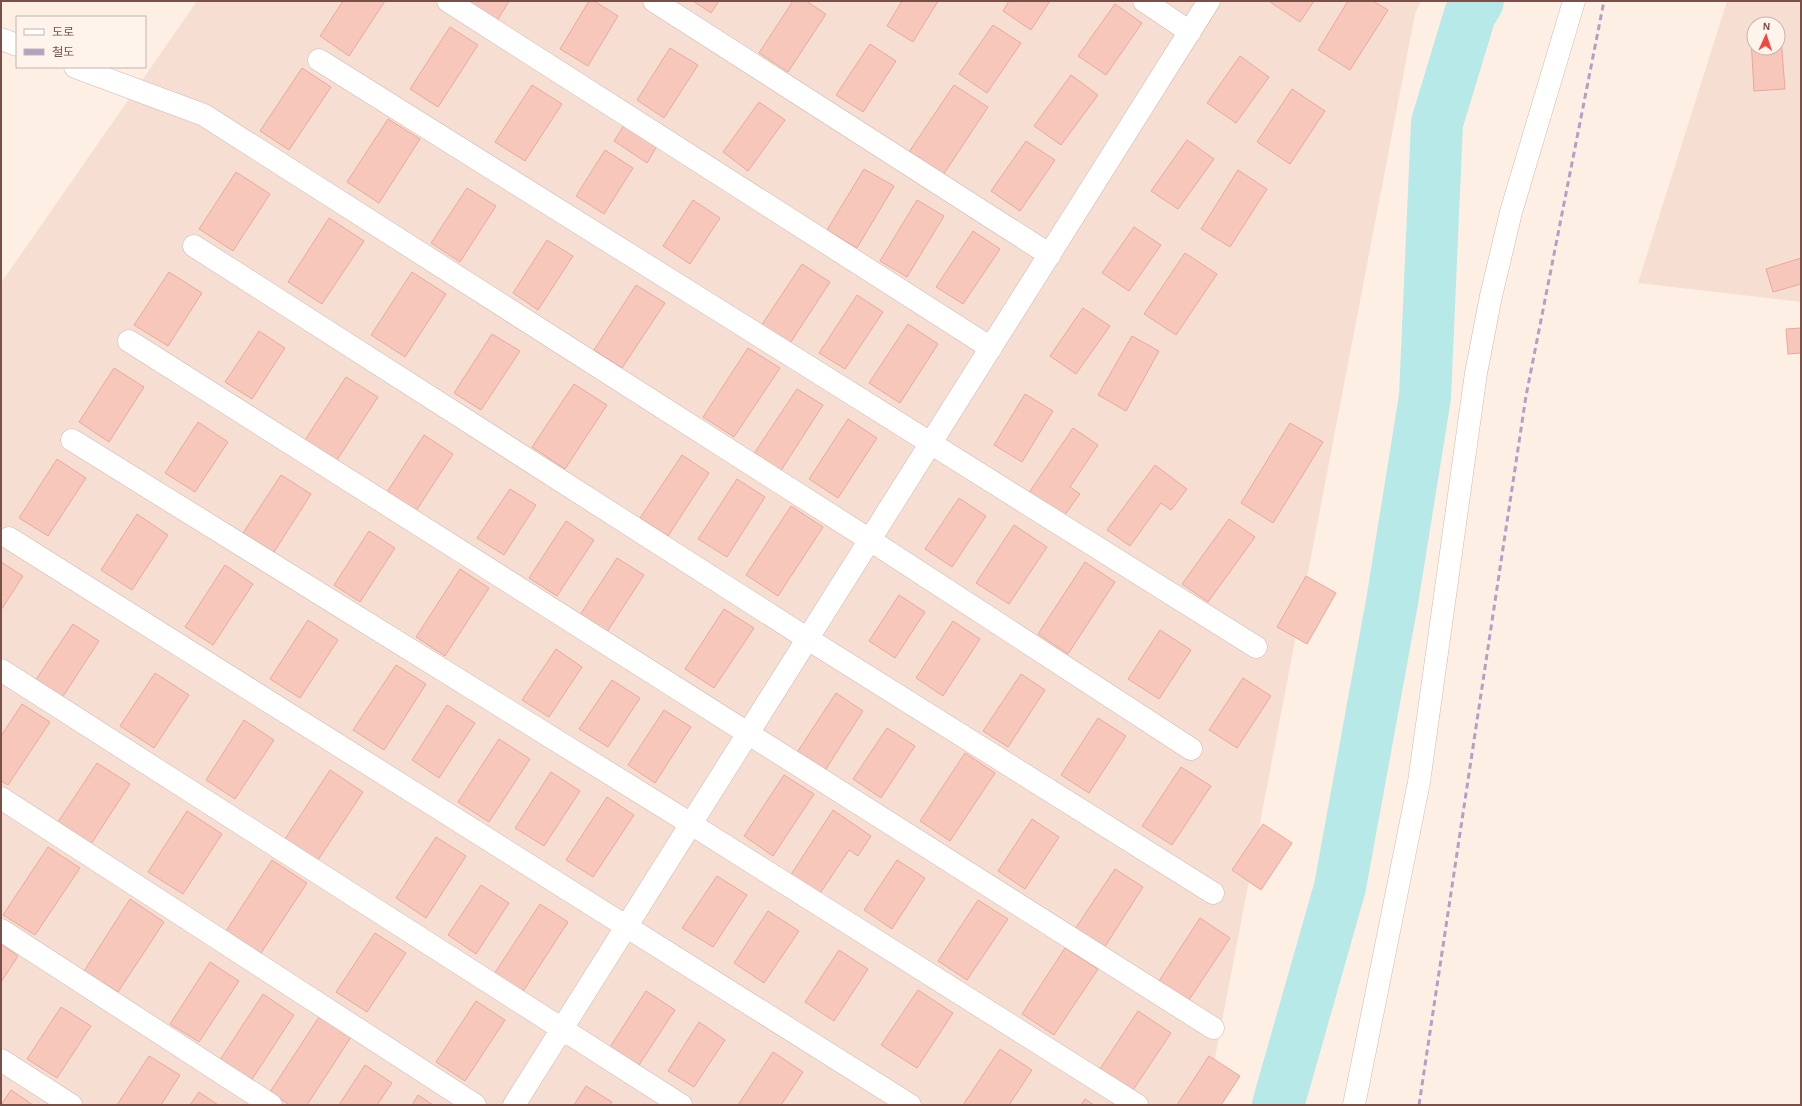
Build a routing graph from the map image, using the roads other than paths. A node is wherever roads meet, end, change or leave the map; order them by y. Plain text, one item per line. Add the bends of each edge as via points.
1 (448, 1) edge
2 (654, 1) edge
3 (1144, 1) edge
4 (1209, 1) edge
5 (1574, 1) edge
6 (1190, 32) junction
7 (1, 40) edge
8 (16, 45) edge
9 (319, 60) dead end
10 (78, 68) edge
11 (194, 246) dead end
12 (1050, 254) junction
13 (129, 341) dead end
14 (991, 348) junction
15 (72, 440) dead end
16 (930, 444) junction
17 (9, 538) dead end
18 (870, 540) junction
19 (808, 639) junction
20 (1256, 647) dead end
21 (1, 670) edge
22 (749, 732) junction
23 (1191, 749) dead end
24 (1, 798) edge
25 (691, 824) junction
26 (1213, 894) dead end
27 (626, 926) junction
28 (1, 930) edge
29 (1213, 1028) dead end
30 (562, 1029) junction
31 (1, 1060) edge
32 (71, 1105) edge
33 (271, 1105) edge
34 (475, 1105) edge
35 (514, 1105) edge
36 (681, 1105) edge
37 (910, 1105) edge
38 (1137, 1105) edge
39 (1354, 1105) edge

1 - 14 street
2 - 12 street
3 - 6 street
4 - 6 street
5 - 39 street via 1511,212 1491,296 1476,373 1419,782
6 - 12 street
7 - 8 street
9 - 16 street
10 - 18 street via 204,115
11 - 19 street
12 - 14 street
13 - 22 street
14 - 16 street
15 - 25 street
16 - 18 street
16 - 20 street
17 - 27 street
18 - 19 street
18 - 23 street
19 - 22 street
19 - 26 street
21 - 30 street
22 - 25 street
22 - 29 street
24 - 34 street
25 - 27 street
25 - 38 street
27 - 30 street
27 - 37 street
28 - 33 street
30 - 35 street
30 - 36 street
31 - 32 street

